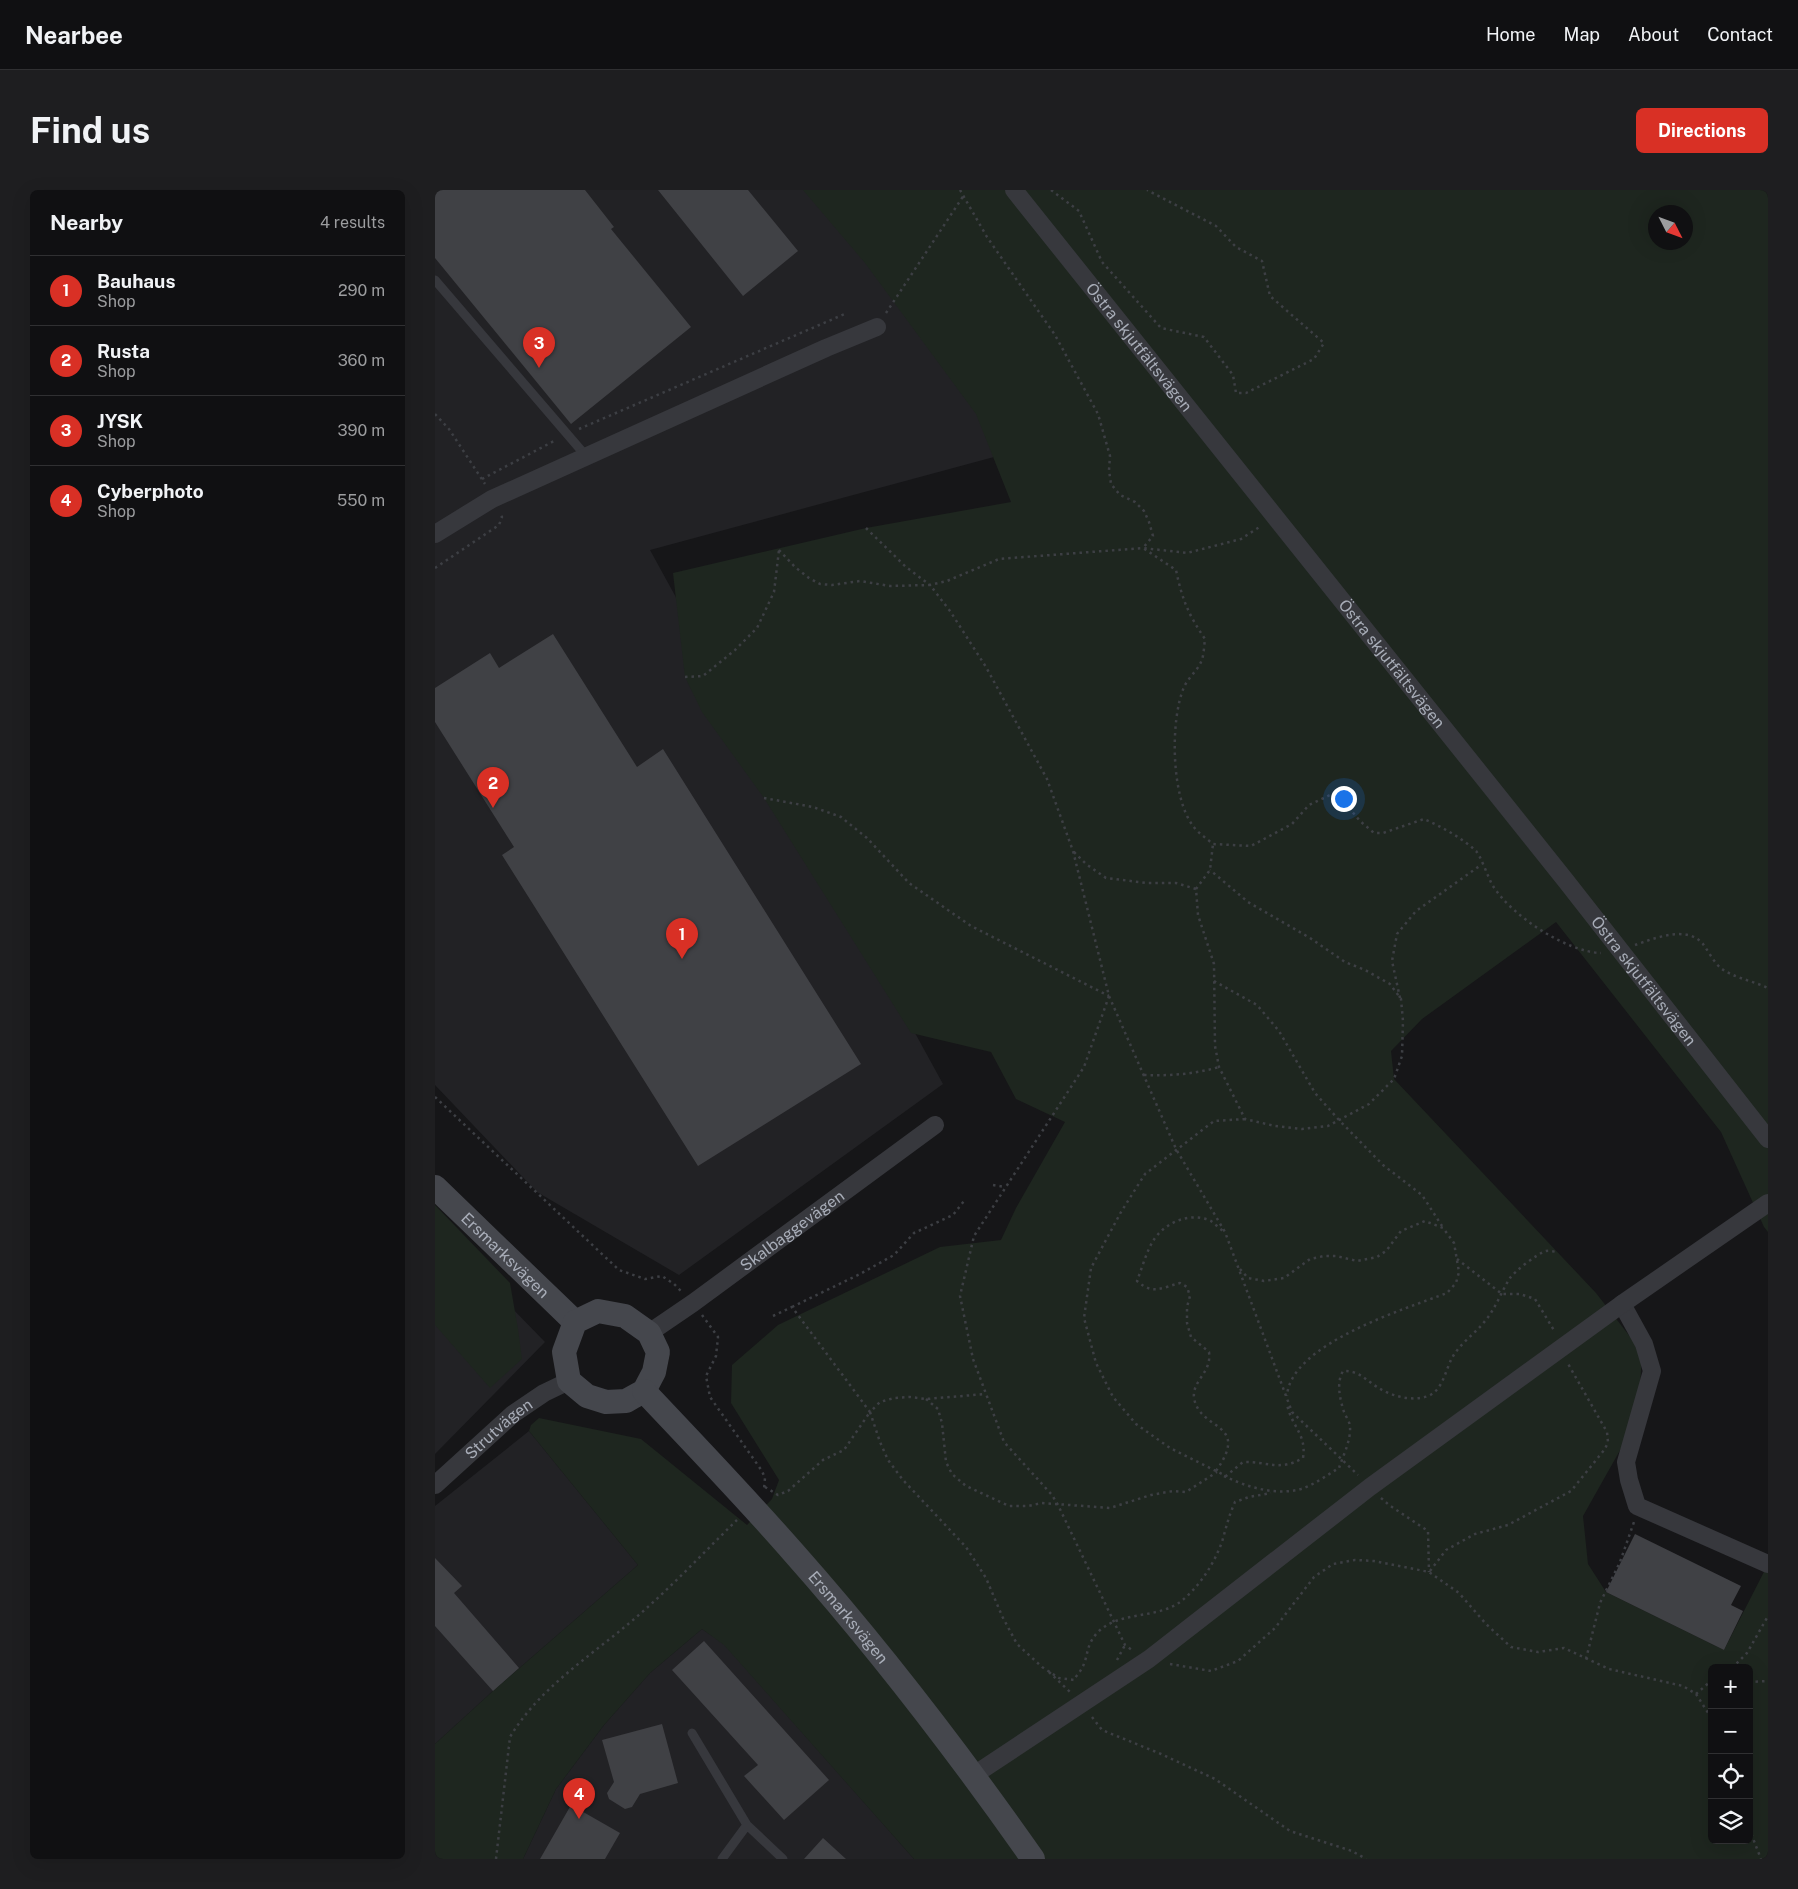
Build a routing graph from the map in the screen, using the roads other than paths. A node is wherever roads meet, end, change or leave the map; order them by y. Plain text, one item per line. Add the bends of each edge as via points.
1 (1014, 190) edge
2 (435, 280) edge
3 (877, 327) road end
4 (586, 456) junction
5 (435, 534) edge
6 (935, 1125) dead end
7 (1768, 1139) edge
8 (435, 1187) edge
9 (1768, 1203) edge
10 (1623, 1304) junction
11 (575, 1322) junction
12 (649, 1333) junction
13 (569, 1381) junction
14 (644, 1391) junction
15 (435, 1485) edge
16 (1768, 1564) edge
17 (693, 1732) dead end
18 (974, 1775) junction
19 (747, 1825) junction
20 (722, 1859) edge
21 (783, 1859) edge
22 (1033, 1859) edge

1 - 7 street, Östra skjutfältsvägen
2 - 4 lane
3 - 4 street
4 - 5 street via 492,499
6 - 12 street, Skalbaggevägen
8 - 11 main road, Ersmarksvägen
9 - 10 street
10 - 16 street via 1644,1344 1652,1370 1626,1462 1637,1506
10 - 18 street via 1370,1487 1149,1659
11 - 12 main road via 599,1311 625,1316
11 - 13 main road via 564,1352
12 - 14 main road via 658,1352 654,1372
13 - 14 main road via 587,1396 606,1402 626,1401
13 - 15 street, Strutvägen via 513,1414
14 - 18 main road, Ersmarksvägen via 793,1552 892,1670
17 - 19 lane
18 - 22 main road, Ersmarksvägen
19 - 20 lane
19 - 21 lane

